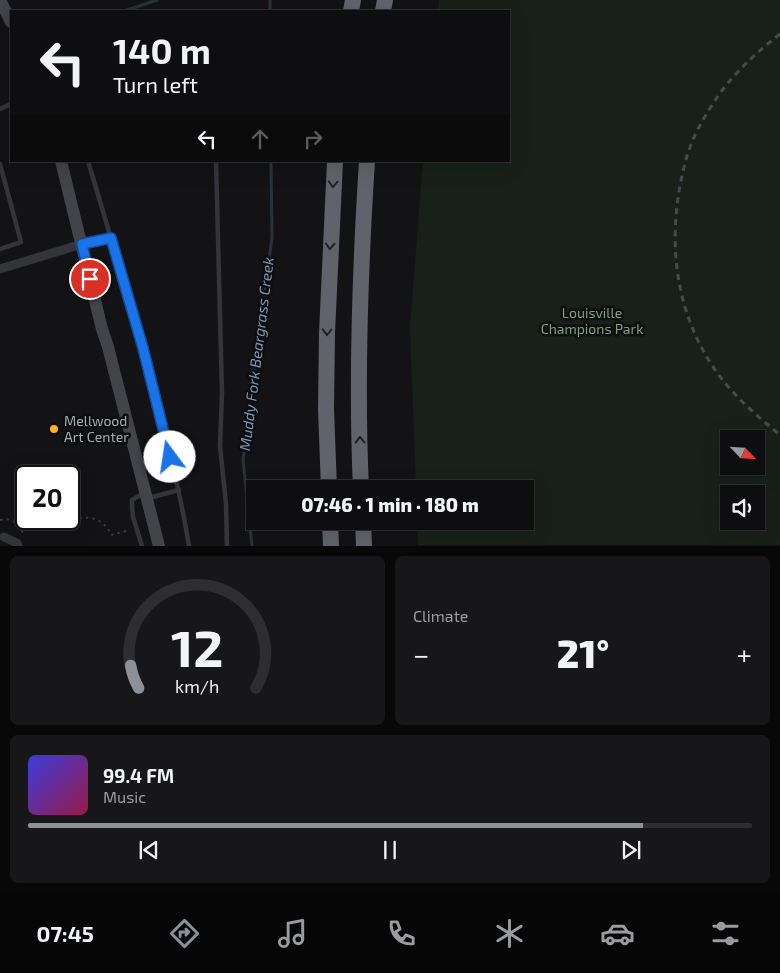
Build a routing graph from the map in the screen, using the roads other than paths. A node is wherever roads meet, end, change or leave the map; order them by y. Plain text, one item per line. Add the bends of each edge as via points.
1 (0, 0) edge
2 (10, 20) edge
3 (61, 162) edge
4 (88, 162) edge
5 (216, 162) edge
6 (335, 162) edge
7 (367, 162) edge
8 (0, 164) edge
9 (111, 238) junction
10 (82, 244) junction
11 (0, 249) edge
12 (0, 269) edge
13 (329, 480) edge
14 (361, 480) edge
15 (179, 490) junction
16 (146, 496) junction
17 (330, 530) edge
18 (363, 530) edge
19 (4, 537) dead end
20 (18, 546) edge
21 (142, 546) edge
22 (159, 546) edge
23 (189, 546) edge
24 (227, 546) edge
25 (331, 546) edge
26 (364, 546) edge

1 - 2 street
3 - 10 street
4 - 9 lane
5 - 24 lane via 222,393 220,446
6 -> 13 highway via 326,409
14 -> 7 highway via 361,271
8 - 11 lane via 21,242
9 - 10 lane
9 - 15 lane
10 - 12 street
10 - 16 street
15 - 16 lane
15 - 23 lane
16 - 21 lane via 132,500
16 - 22 street
17 - 25 highway
18 - 26 highway
19 - 20 street

